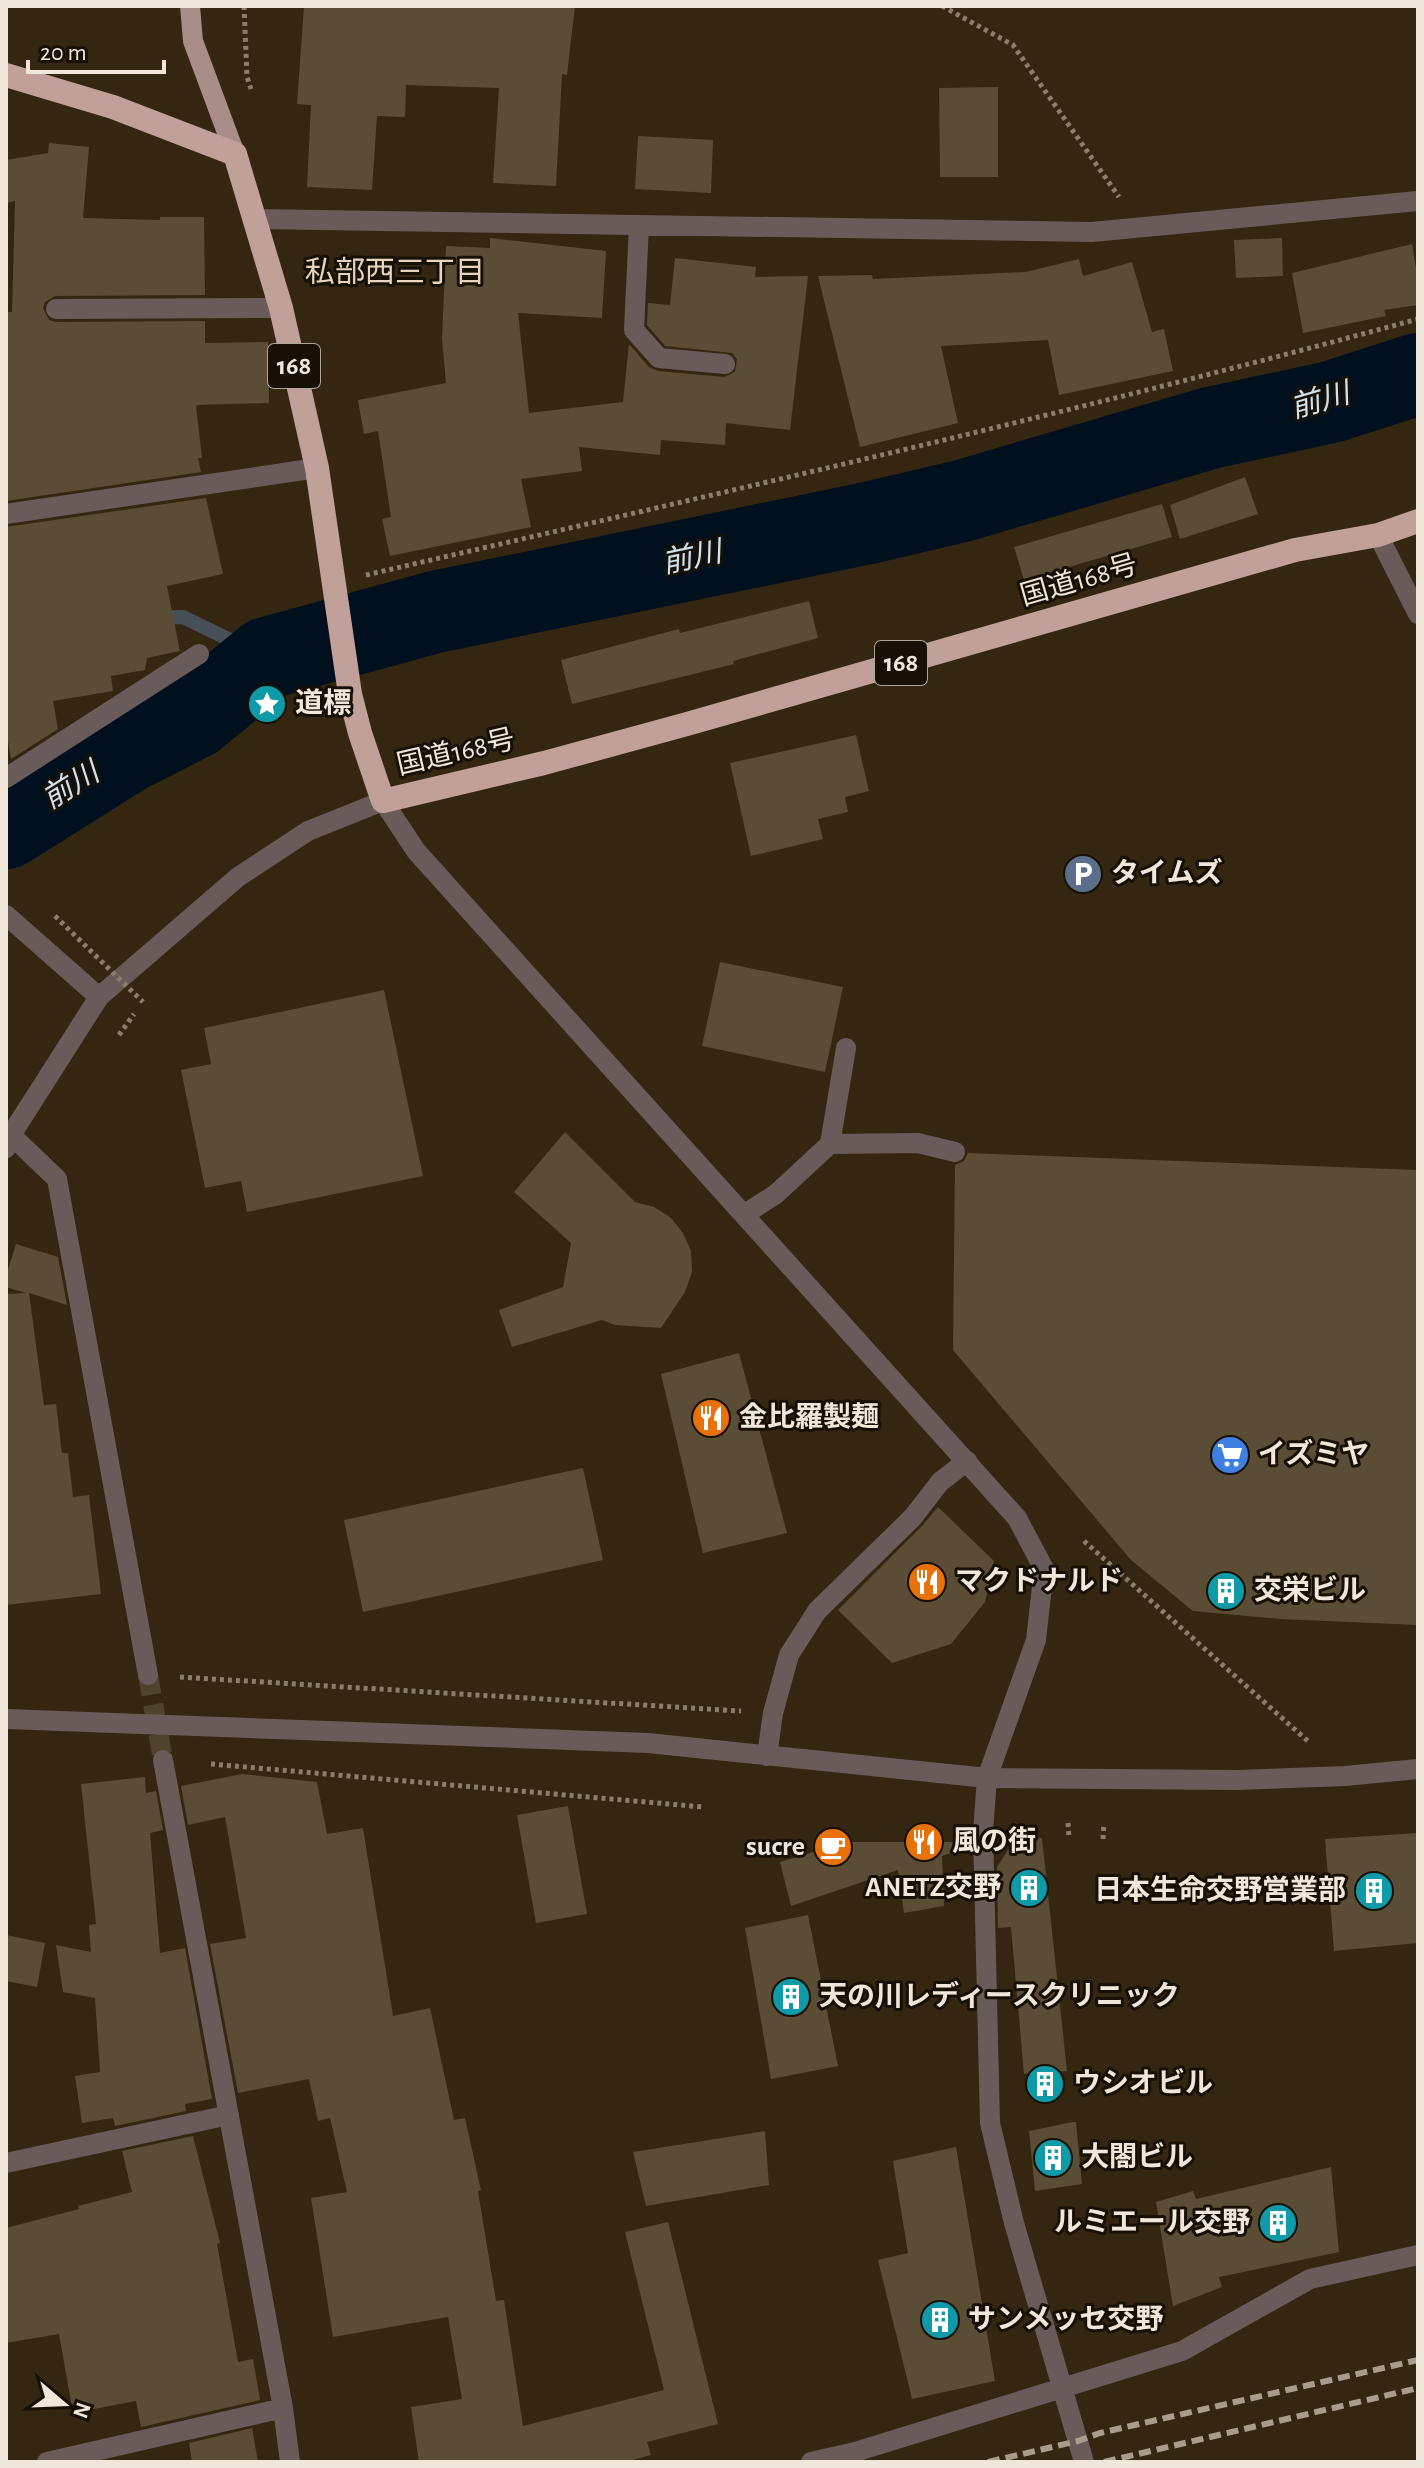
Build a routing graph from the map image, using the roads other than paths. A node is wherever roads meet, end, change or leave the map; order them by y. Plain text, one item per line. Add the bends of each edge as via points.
1 (190, 6) edge
2 (6, 75) edge
3 (235, 154) junction
4 (1418, 201) edge
5 (256, 219) junction
6 (639, 225) junction
7 (281, 308) junction
8 (56, 309) dead end
9 (725, 364) dead end
10 (317, 468) junction
11 (6, 514) edge
12 (1418, 521) edge
13 (1378, 535) junction
14 (1418, 614) edge
15 (199, 654) dead end
16 (6, 778) edge
17 (383, 801) junction
18 (6, 915) edge
19 (99, 997) junction
20 (846, 1048) dead end
21 (8, 1141) edge
22 (830, 1144) junction
23 (955, 1152) dead end
24 (745, 1214) junction
25 (967, 1461) junction
26 (148, 1675) tunnel mouth
27 (6, 1719) edge
28 (767, 1756) junction
29 (163, 1760) tunnel mouth
30 (1418, 1769) edge
31 (987, 1778) junction
32 (229, 2115) junction
33 (6, 2163) edge
34 (1418, 2255) edge
35 (1060, 2388) junction
36 (283, 2408) junction
37 (47, 2462) edge
38 (290, 2462) edge
39 (811, 2462) edge
40 (1084, 2462) edge

1 - 3 main road via 193,41
2 - 3 highway via 113,107
3 - 5 highway, 国道168号 / 168
4 - 6 street via 1092,232
5 - 6 street
5 - 7 highway, 国道168号 / 168
6 - 9 street via 634,330 659,358
7 - 8 street
7 - 10 highway, 国道168号 / 168
10 - 11 street
10 - 17 highway, 国道168号 / 168 via 350,694
12 - 13 highway, 国道168号 / 168
13 - 14 street
13 - 17 highway, 国道168号 / 168 via 1295,550 673,728
15 - 16 street
17 - 19 street via 308,831 238,877
17 - 24 street via 416,851
18 - 19 street
19 - 21 street
20 - 22 street
21 - 26 street via 57,1179
22 - 23 street via 918,1143
22 - 24 street via 776,1194
24 - 25 street
25 - 28 street via 940,1482 913,1517 817,1611 789,1655
25 - 31 street via 1017,1518 1044,1569 1036,1640
27 - 28 street, bridge via 648,1743
28 - 31 street
29 - 32 street
30 - 31 street via 1236,1780
31 - 35 street via 983,1832 990,2123
32 - 33 street
32 - 36 street
34 - 35 street via 1310,2279 1182,2351
35 - 39 street
35 - 40 street
36 - 37 street
36 - 38 street

